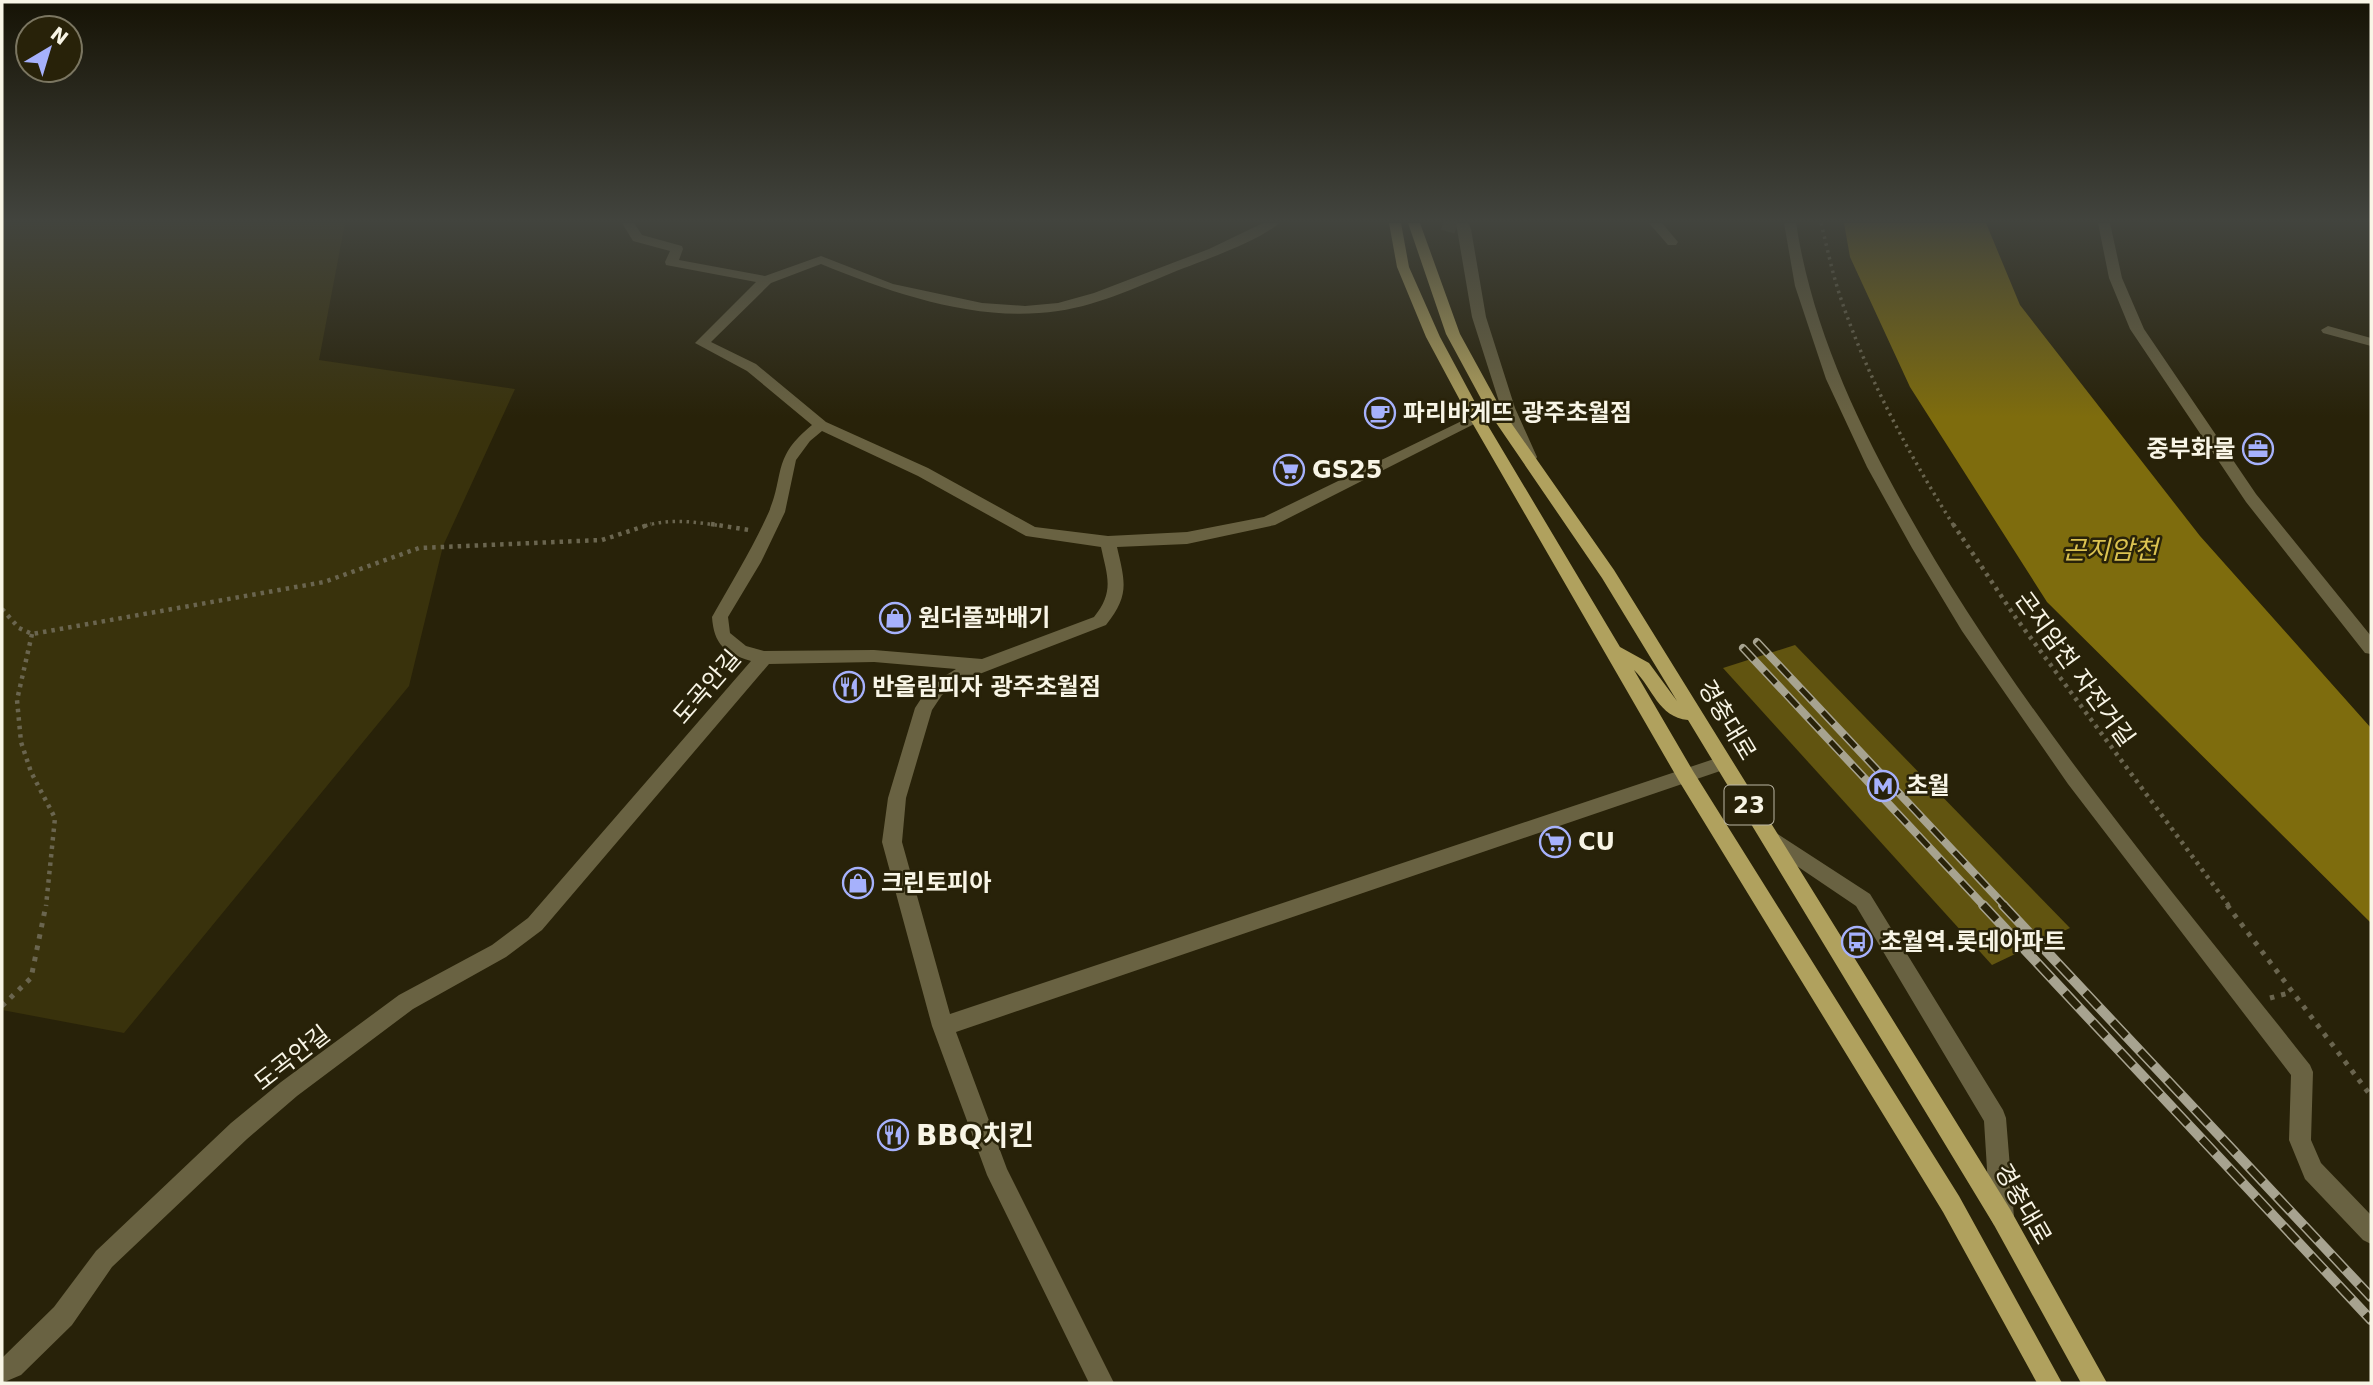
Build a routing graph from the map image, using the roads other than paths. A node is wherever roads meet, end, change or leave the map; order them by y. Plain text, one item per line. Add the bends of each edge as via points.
1 (758, 288) edge
2 (892, 288) edge
3 (1121, 288) edge
4 (1412, 288) edge
5 (1437, 288) edge
6 (1474, 288) edge
7 (1803, 288) edge
8 (2118, 288) edge
9 (2328, 330) dead end
10 (2371, 342) edge
11 (1477, 418) junction
12 (821, 425) junction
13 (1536, 470) junction
14 (1108, 542) junction
15 (2371, 648) edge
16 (1614, 651) junction
17 (764, 658) junction
18 (984, 664) junction
19 (1692, 713) junction
20 (1723, 763) junction
21 (1686, 776) junction
22 (1770, 837) junction
23 (943, 1026) junction
24 (2002, 1217) junction
25 (2371, 1231) edge
26 (2, 1371) edge
27 (1101, 1383) edge
28 (2050, 1383) edge
29 (2095, 1383) edge

1 - 12 street via 702,343 732,353
2 - 3 street via 982,307 1025,310 1059,307
4 - 11 main road, 23
5 - 13 main road, 경충대로 / 23 via 1453,334 1493,408
6 - 13 street via 1508,408
7 - 25 street via 1829,367 1858,433 1947,594 2020,707 2302,1072 2300,1140 2313,1171
8 - 15 street via 2137,329 2251,498
9 - 10 street
11 - 14 street via 1269,521 1187,537
11 - 16 main road, 23
12 - 14 street via 923,472 1032,531
12 - 17 street, 도곡안길 via 789,459 777,512 720,617 722,636 740,651
13 - 19 main road, 경충대로 / 23 via 1608,574
14 - 18 street via 1118,591 1100,621
16 - 19 main road via 1644,668 1673,709
16 - 21 main road, 23
17 - 18 street via 874,656
17 - 26 street, 도곡안길 via 536,924 499,951 406,1002 289,1089 104,1259 63,1316
18 - 23 street via 936,690 924,708 897,798 892,842
19 - 20 main road, 경충대로 / 23
20 - 21 street
20 - 22 main road, 경충대로 / 23
21 - 23 street
21 - 28 main road, 23 via 1951,1204
22 - 24 main road, 경충대로 / 23
22 - 24 street via 1863,900 1995,1118
23 - 27 street via 998,1175
24 - 29 main road, 경충대로 / 23

